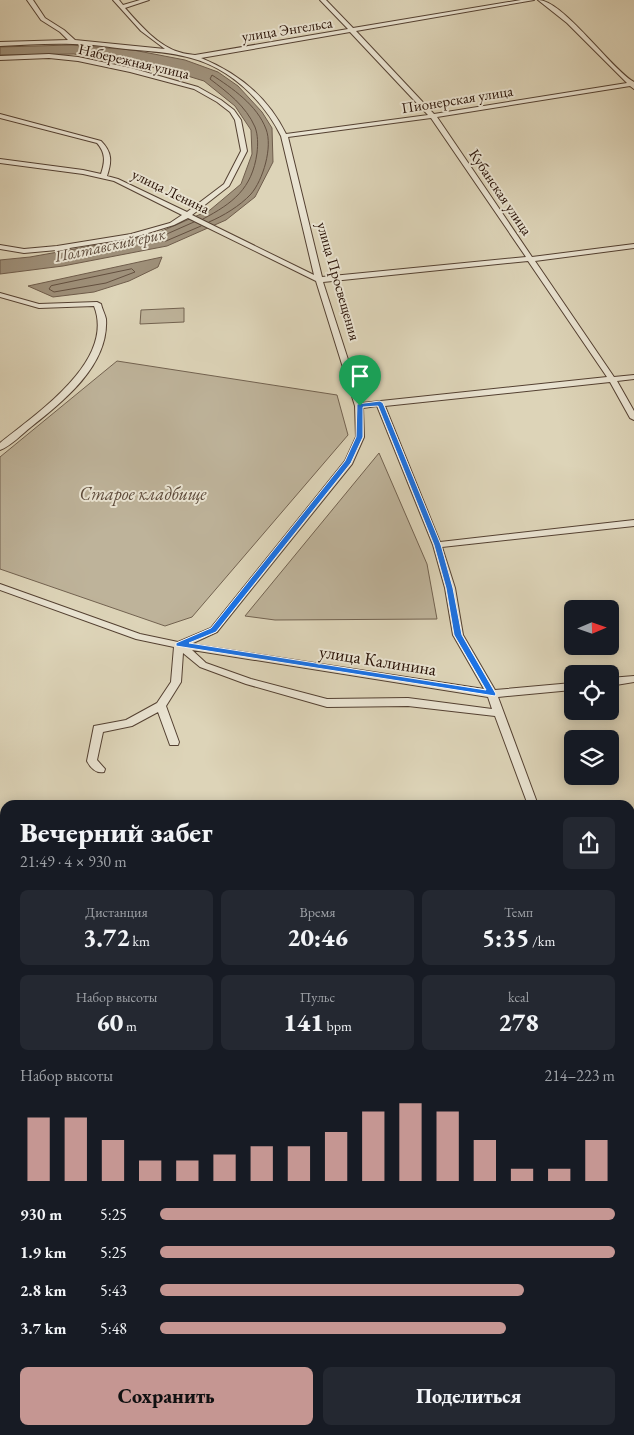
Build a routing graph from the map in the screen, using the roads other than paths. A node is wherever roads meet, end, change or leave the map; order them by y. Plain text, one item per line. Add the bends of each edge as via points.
1 (30, 0) edge
2 (116, 0) edge
3 (146, 0) edge
4 (323, 0) edge
5 (531, 0) edge
6 (542, 0) edge
7 (121, 7) junction
8 (352, 31) junction
9 (73, 42) junction
10 (0, 44) edge
11 (175, 52) junction
12 (194, 57) junction
13 (0, 58) edge
14 (633, 85) edge
15 (0, 116) edge
16 (433, 116) junction
17 (284, 136) junction
18 (0, 161) edge
19 (104, 176) junction
20 (188, 215) junction
21 (634, 246) edge
22 (0, 247) edge
23 (530, 259) junction
24 (320, 280) junction
25 (0, 295) edge
26 (634, 377) edge
27 (612, 379) junction
28 (380, 403) junction
29 (360, 406) junction
30 (634, 418) edge
31 (0, 447) edge
32 (634, 523) edge
33 (437, 545) junction
34 (0, 586) edge
35 (179, 644) junction
36 (634, 680) edge
37 (619, 681) edge
38 (564, 687) edge
39 (492, 694) junction
40 (161, 706) junction
41 (499, 713) junction
42 (174, 742) dead end
43 (100, 769) dead end
44 (531, 800) edge

1 - 9 street via 43,19
2 - 7 street, улица Просвещения
3 - 7 street
4 - 8 street, Кубанская улица
5 - 8 street, улица Энгельса
6 - 14 street
7 - 11 street, улица Просвещения via 141,28
8 - 12 street, улица Энгельса
8 - 16 street, Кубанская улица
9 - 10 street, Набережная улица
9 - 11 street, Набережная улица
11 - 12 street, улица Просвещения
12 - 17 street, улица Просвещения via 235,77 260,97 276,117
13 - 20 street, Набережная улица via 48,56 131,70 196,88 232,111 238,120 244,151 227,185
14 - 16 street, Пионерская улица
15 - 19 street via 99,142 107,150 109,161
16 - 17 street, Пионерская улица
16 - 23 street, Кубанская улица
17 - 24 street, улица Просвещения
18 - 19 street, улица Ленина
19 - 20 street, улица Ленина
20 - 22 street, Набережная улица via 172,224 122,237 32,250
20 - 24 street, улица Ленина
21 - 23 street
23 - 24 street
23 - 27 street, Кубанская улица
24 - 29 street, улица Просвещения
25 - 31 street via 39,306 97,304 102,318 98,351 74,387
26 - 27 street
27 - 28 street
27 - 30 street, Кубанская улица
28 - 29 street
28 - 33 street
29 - 35 street, улица Просвещения via 360,437 348,462 214,630
32 - 33 street
33 - 39 street via 450,588 458,635
34 - 35 street, улица Калинина via 139,637
35 - 39 street, улица Калинина
35 - 40 street via 176,682
35 - 41 street via 203,665 327,703 408,702
36 - 37 street
38 - 39 street, улица Калинина
39 - 41 street
40 - 42 street
40 - 43 street via 128,723 98,729 92,761
41 - 44 street

